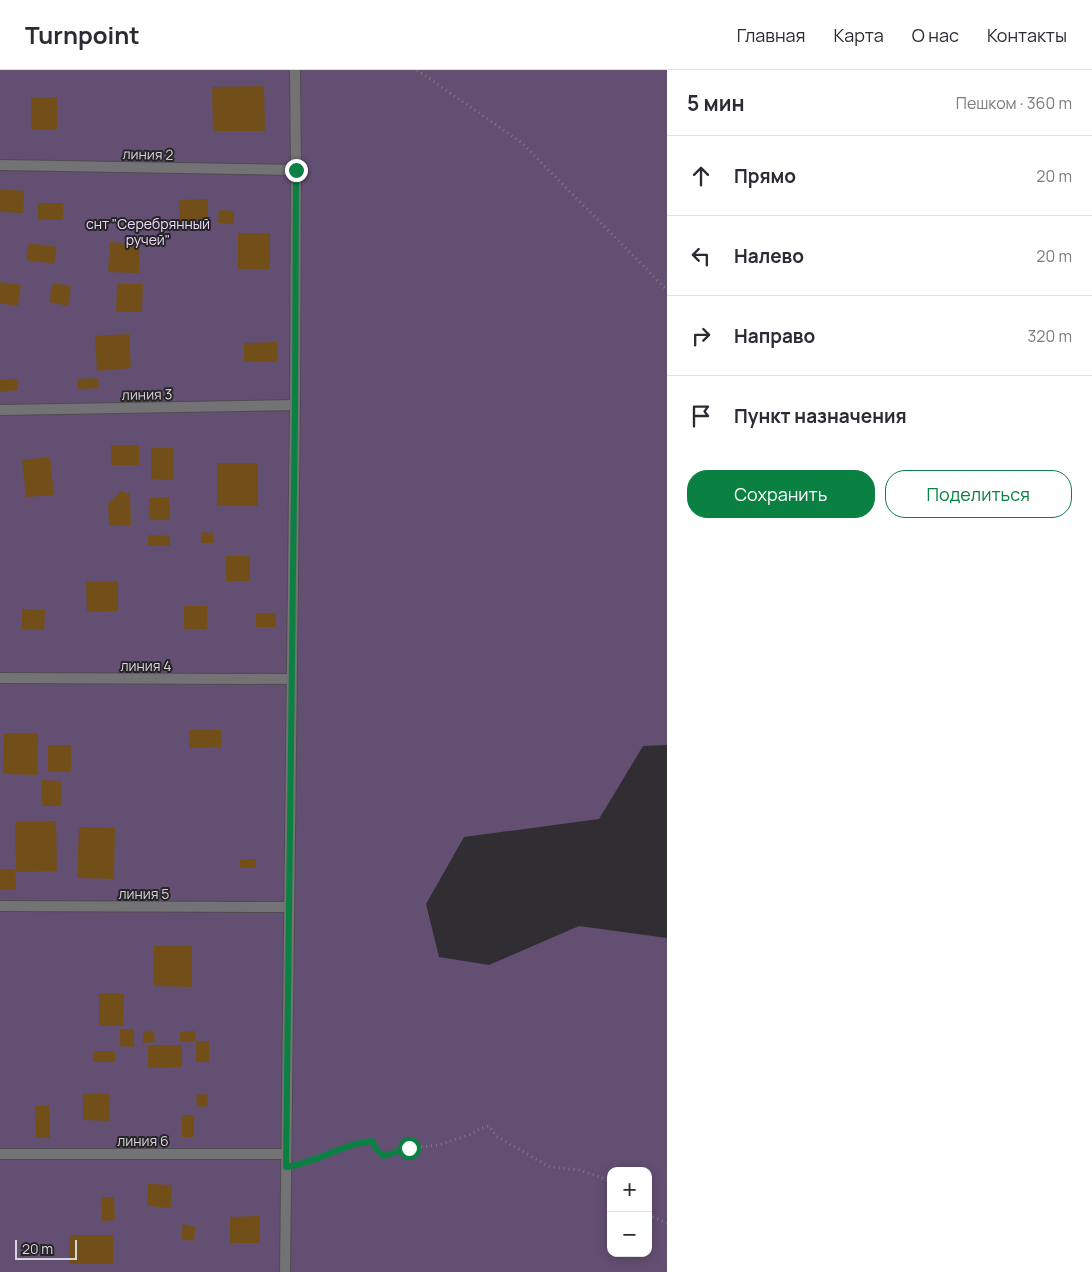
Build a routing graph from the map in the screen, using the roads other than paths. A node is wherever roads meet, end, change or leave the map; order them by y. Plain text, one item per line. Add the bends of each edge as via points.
1 (295, 70) edge
2 (0, 165) edge
3 (296, 170) junction
4 (295, 405) junction
5 (0, 410) edge
6 (0, 678) edge
7 (292, 679) junction
8 (0, 906) edge
9 (289, 907) junction
10 (0, 1154) edge
11 (286, 1154) junction
12 (285, 1272) edge

1 - 3 street
2 - 3 street, линия 2
3 - 4 street
4 - 5 street, линия 3
4 - 7 street
6 - 7 street, линия 4
7 - 9 street
8 - 9 street, линия 5
9 - 11 street
10 - 11 street, линия 6
11 - 12 street

